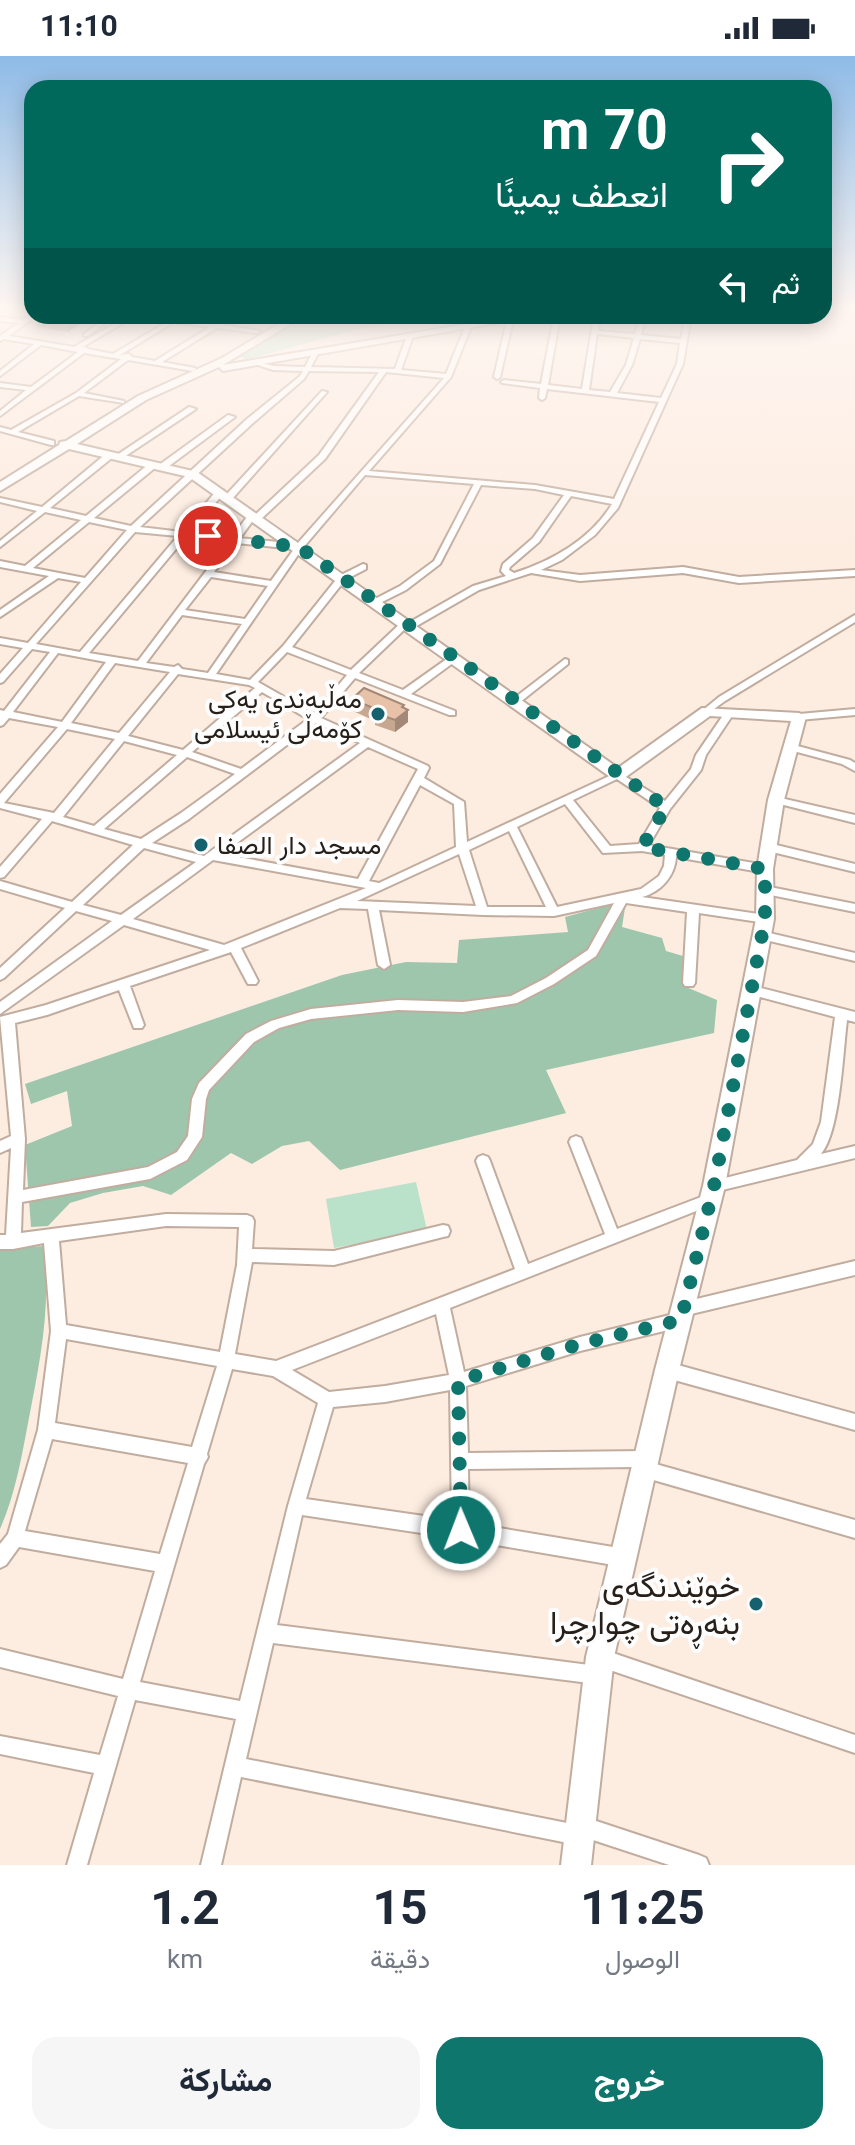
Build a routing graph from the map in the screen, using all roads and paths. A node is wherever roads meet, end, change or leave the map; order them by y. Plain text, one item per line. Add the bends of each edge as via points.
1 (29, 390) edge
2 (83, 390) edge
3 (150, 390) edge
4 (157, 390) edge
5 (288, 390) edge
6 (369, 390) edge
7 (437, 390) edge
8 (544, 390) edge
9 (589, 390) edge
10 (666, 390) edge
11 (324, 392) dead end
12 (613, 393) joint
13 (78, 394) junction
14 (542, 398) dead end
15 (661, 400) junction
16 (122, 402) junction
17 (192, 409) dead end
18 (3, 410) edge
19 (231, 417) dead end
20 (0, 429) edge
21 (12, 432) junction
22 (58, 444) junction
23 (114, 456) junction
24 (157, 466) junction
25 (365, 473) junction
26 (193, 474) junction
27 (3, 480) edge
28 (478, 484) junction
29 (569, 493) junction
30 (224, 494) junction
31 (0, 500) edge
32 (616, 502) junction
33 (42, 509) junction
34 (255, 517) junction
35 (86, 519) junction
36 (133, 529) junction
37 (182, 533) junction
38 (235, 538) junction
39 (0, 545) edge
40 (299, 547) junction
41 (2, 567) edge
42 (363, 567) dead end
43 (27, 569) junction
44 (527, 571) junction
45 (855, 573) edge
46 (208, 574) junction
47 (56, 575) junction
48 (511, 575) junction
49 (342, 578) junction
50 (87, 581) junction
51 (274, 584) junction
52 (376, 602) junction
53 (179, 612) junction
54 (0, 614) edge
55 (855, 618) edge
56 (248, 622) junction
57 (408, 625) junction
58 (0, 641) edge
59 (30, 645) junction
60 (286, 648) junction
61 (57, 649) junction
62 (82, 655) junction
63 (454, 658) junction
64 (113, 659) junction
65 (565, 662) dead end
66 (141, 663) junction
67 (178, 668) junction
68 (354, 673) junction
69 (211, 675) junction
70 (0, 680) edge
71 (256, 685) junction
72 (404, 694) junction
73 (516, 701) junction
74 (707, 711) junction
75 (855, 712) edge
76 (452, 713) dead end
77 (729, 713) junction
78 (2, 717) edge
79 (799, 717) junction
80 (315, 719) junction
81 (65, 725) junction
82 (123, 736) junction
83 (367, 743) junction
84 (790, 747) junction
85 (188, 752) junction
86 (855, 768) edge
87 (243, 773) junction
88 (618, 775) junction
89 (418, 779) junction
90 (566, 799) junction
91 (776, 800) junction
92 (0, 803) edge
93 (666, 807) junction
94 (54, 816) junction
95 (855, 819) edge
96 (512, 827) junction
97 (95, 831) junction
98 (140, 845) junction
99 (642, 847) junction
100 (462, 848) junction
101 (671, 852) junction
102 (208, 858) junction
103 (855, 868) edge
104 (766, 869) junction
105 (0, 874) edge
106 (362, 883) junction
107 (0, 885) edge
108 (380, 887) junction
109 (623, 898) junction
110 (337, 903) junction
111 (72, 905) junction
112 (373, 906) junction
113 (855, 908) edge
114 (483, 911) junction
115 (693, 911) junction
116 (554, 912) junction
117 (125, 920) junction
118 (763, 927) junction
119 (228, 947) junction
120 (855, 957) edge
121 (384, 965) dead end
122 (0, 975) edge
123 (252, 981) dead end
124 (689, 983) dead end
125 (123, 985) junction
126 (749, 990) junction
127 (0, 994) edge
128 (14, 999) junction
129 (848, 1015) edge
130 (3, 1017) edge
131 (138, 1025) dead end
132 (18, 1139) junction
133 (576, 1142) dead end
134 (0, 1147) edge
135 (855, 1152) edge
136 (483, 1161) dead end
137 (801, 1165) junction
138 (712, 1193) junction
139 (17, 1197) junction
140 (443, 1231) dead end
141 (51, 1236) junction
142 (613, 1237) junction
143 (7, 1242) edge
144 (244, 1255) junction
145 (855, 1268) edge
146 (524, 1272) junction
147 (442, 1304) junction
148 (683, 1314) junction
149 (59, 1331) junction
150 (226, 1361) junction
151 (276, 1369) junction
152 (667, 1370) junction
153 (458, 1381) junction
154 (327, 1400) junction
155 (855, 1422) edge
156 (46, 1430) junction
157 (200, 1457) junction
158 (460, 1461) junction
159 (645, 1464) junction
160 (296, 1506) junction
161 (855, 1529) edge
162 (461, 1530) junction
163 (15, 1538) junction
164 (625, 1558) junction
165 (0, 1559) edge
166 (167, 1564) junction
167 (265, 1633) junction
168 (0, 1658) edge
169 (599, 1666) junction
170 (128, 1689) junction
171 (247, 1712) junction
172 (855, 1744) edge
173 (0, 1745) edge
174 (106, 1766) junction
175 (234, 1766) junction
176 (578, 1830) junction
177 (77, 1865) edge
178 (211, 1865) edge
179 (576, 1865) edge
180 (699, 1865) edge

1 - 18 street
2 - 13 street
3 - 16 street
4 - 22 street
5 - 26 street
6 - 34 street via 322,457
7 - 25 street
8 - 14 street
9 - 12 street
10 - 15 street
11 - 30 street
12 - 15 street
13 - 16 street
13 - 21 street
15 - 32 street
16 - 22 street
17 - 23 street
19 - 24 street
20 - 21 street
21 - 22 street
22 - 23 street
22 - 27 street
23 - 24 street
23 - 33 street
24 - 26 street
24 - 35 street
25 - 28 street
25 - 40 street
26 - 30 street
26 - 36 street
28 - 29 street
28 - 52 street via 437,562
29 - 32 street
29 - 48 street via 536,540 506,566
30 - 34 street
30 - 37 street
31 - 33 street
32 - 44 street via 603,523 576,546
33 - 35 street
33 - 39 street
34 - 38 street
34 - 40 street
35 - 36 street
35 - 43 street
36 - 37 street
36 - 50 street
37 - 38 street
37 - 62 street
38 - 40 street
38 - 46 street
40 - 49 street
40 - 51 street
41 - 43 street
42 - 49 street
43 - 47 street
44 - 45 street via 580,578 683,570 739,580
44 - 48 street
46 - 51 street
46 - 53 street
47 - 50 street
47 - 54 street
48 - 57 street
49 - 52 street
49 - 60 street
50 - 59 street
51 - 56 street
52 - 57 street
53 - 56 street
53 - 66 street
55 - 74 street
56 - 69 street
57 - 63 street
57 - 68 street
58 - 59 street
59 - 61 street
59 - 70 street
60 - 68 street
60 - 71 street
61 - 62 street
61 - 78 street
62 - 64 street
63 - 72 street
63 - 73 street
64 - 66 street
64 - 81 street
65 - 73 street
66 - 67 street
67 - 69 street
67 - 82 street
68 - 72 street
68 - 80 street
69 - 71 street
71 - 80 street
71 - 85 street
72 - 76 street
73 - 88 street
74 - 77 street
74 - 88 street
75 - 79 street
77 - 79 street
77 - 93 street via 696,770
78 - 81 street
79 - 84 street
80 - 83 street
80 - 87 street
81 - 82 street
81 - 92 street
82 - 85 street
82 - 94 street
83 - 89 street via 424,768
83 - 102 street
84 - 86 street
84 - 91 street
85 - 87 street
85 - 97 street
87 - 98 street
88 - 90 street
88 - 93 street
89 - 100 street via 459,802
89 - 106 street
90 - 96 street
90 - 99 street via 607,850
91 - 95 street
91 - 104 street
92 - 94 street
93 - 99 street
94 - 97 street
94 - 105 street
96 - 100 street
96 - 116 street
97 - 98 street
98 - 102 street
98 - 111 street
99 - 101 street
100 - 108 street
100 - 114 street
101 - 104 street
101 - 109 street via 663,879 645,892
102 - 106 street
102 - 117 street
103 - 104 street
104 - 113 street
104 - 118 street
106 - 108 street
107 - 111 street
108 - 110 street
109 - 115 street
109 - 116 street
109 - 139 street via 592,953 513,1000 463,1007 398,1005 311,1014 275,1024 250,1038 204,1087 195,1137 182,1156 150,1173
110 - 112 street
110 - 119 street
111 - 117 street
111 - 122 street
112 - 114 street
112 - 121 street
114 - 116 street
115 - 118 street
115 - 124 street
117 - 119 street
117 - 128 street
118 - 120 street
118 - 126 street
119 - 123 street
119 - 125 street
125 - 130 street via 47,1010
125 - 131 street
126 - 129 street
126 - 138 street
127 - 128 street
128 - 130 street
129 - 137 street via 828,1122 819,1147
130 - 132 street
132 - 134 street
132 - 139 street
133 - 142 street
135 - 137 street
136 - 146 street
137 - 138 street
138 - 142 street
138 - 148 street
139 - 143 street
140 - 144 street via 334,1258
141 - 143 street
141 - 144 street via 166,1220 247,1221
141 - 149 street
142 - 146 street
144 - 150 street
145 - 148 street
146 - 147 street
147 - 151 street
147 - 153 street
148 - 152 street
148 - 153 street
149 - 150 street
149 - 156 street
150 - 151 street
150 - 157 street
151 - 154 street
152 - 155 street
152 - 159 street
153 - 154 street
153 - 158 street
154 - 160 street
156 - 157 street
156 - 163 street
157 - 166 street
158 - 159 street
158 - 162 street
159 - 161 street
159 - 164 street
160 - 162 street
160 - 167 street
162 - 164 street
163 - 165 street
163 - 166 street
164 - 169 street
166 - 170 street
167 - 169 street
167 - 171 street
168 - 170 street
169 - 172 street
169 - 176 street
170 - 171 street
170 - 174 street
171 - 175 street
173 - 174 street
174 - 177 street
175 - 176 street
175 - 178 street
176 - 179 street
176 - 180 street

